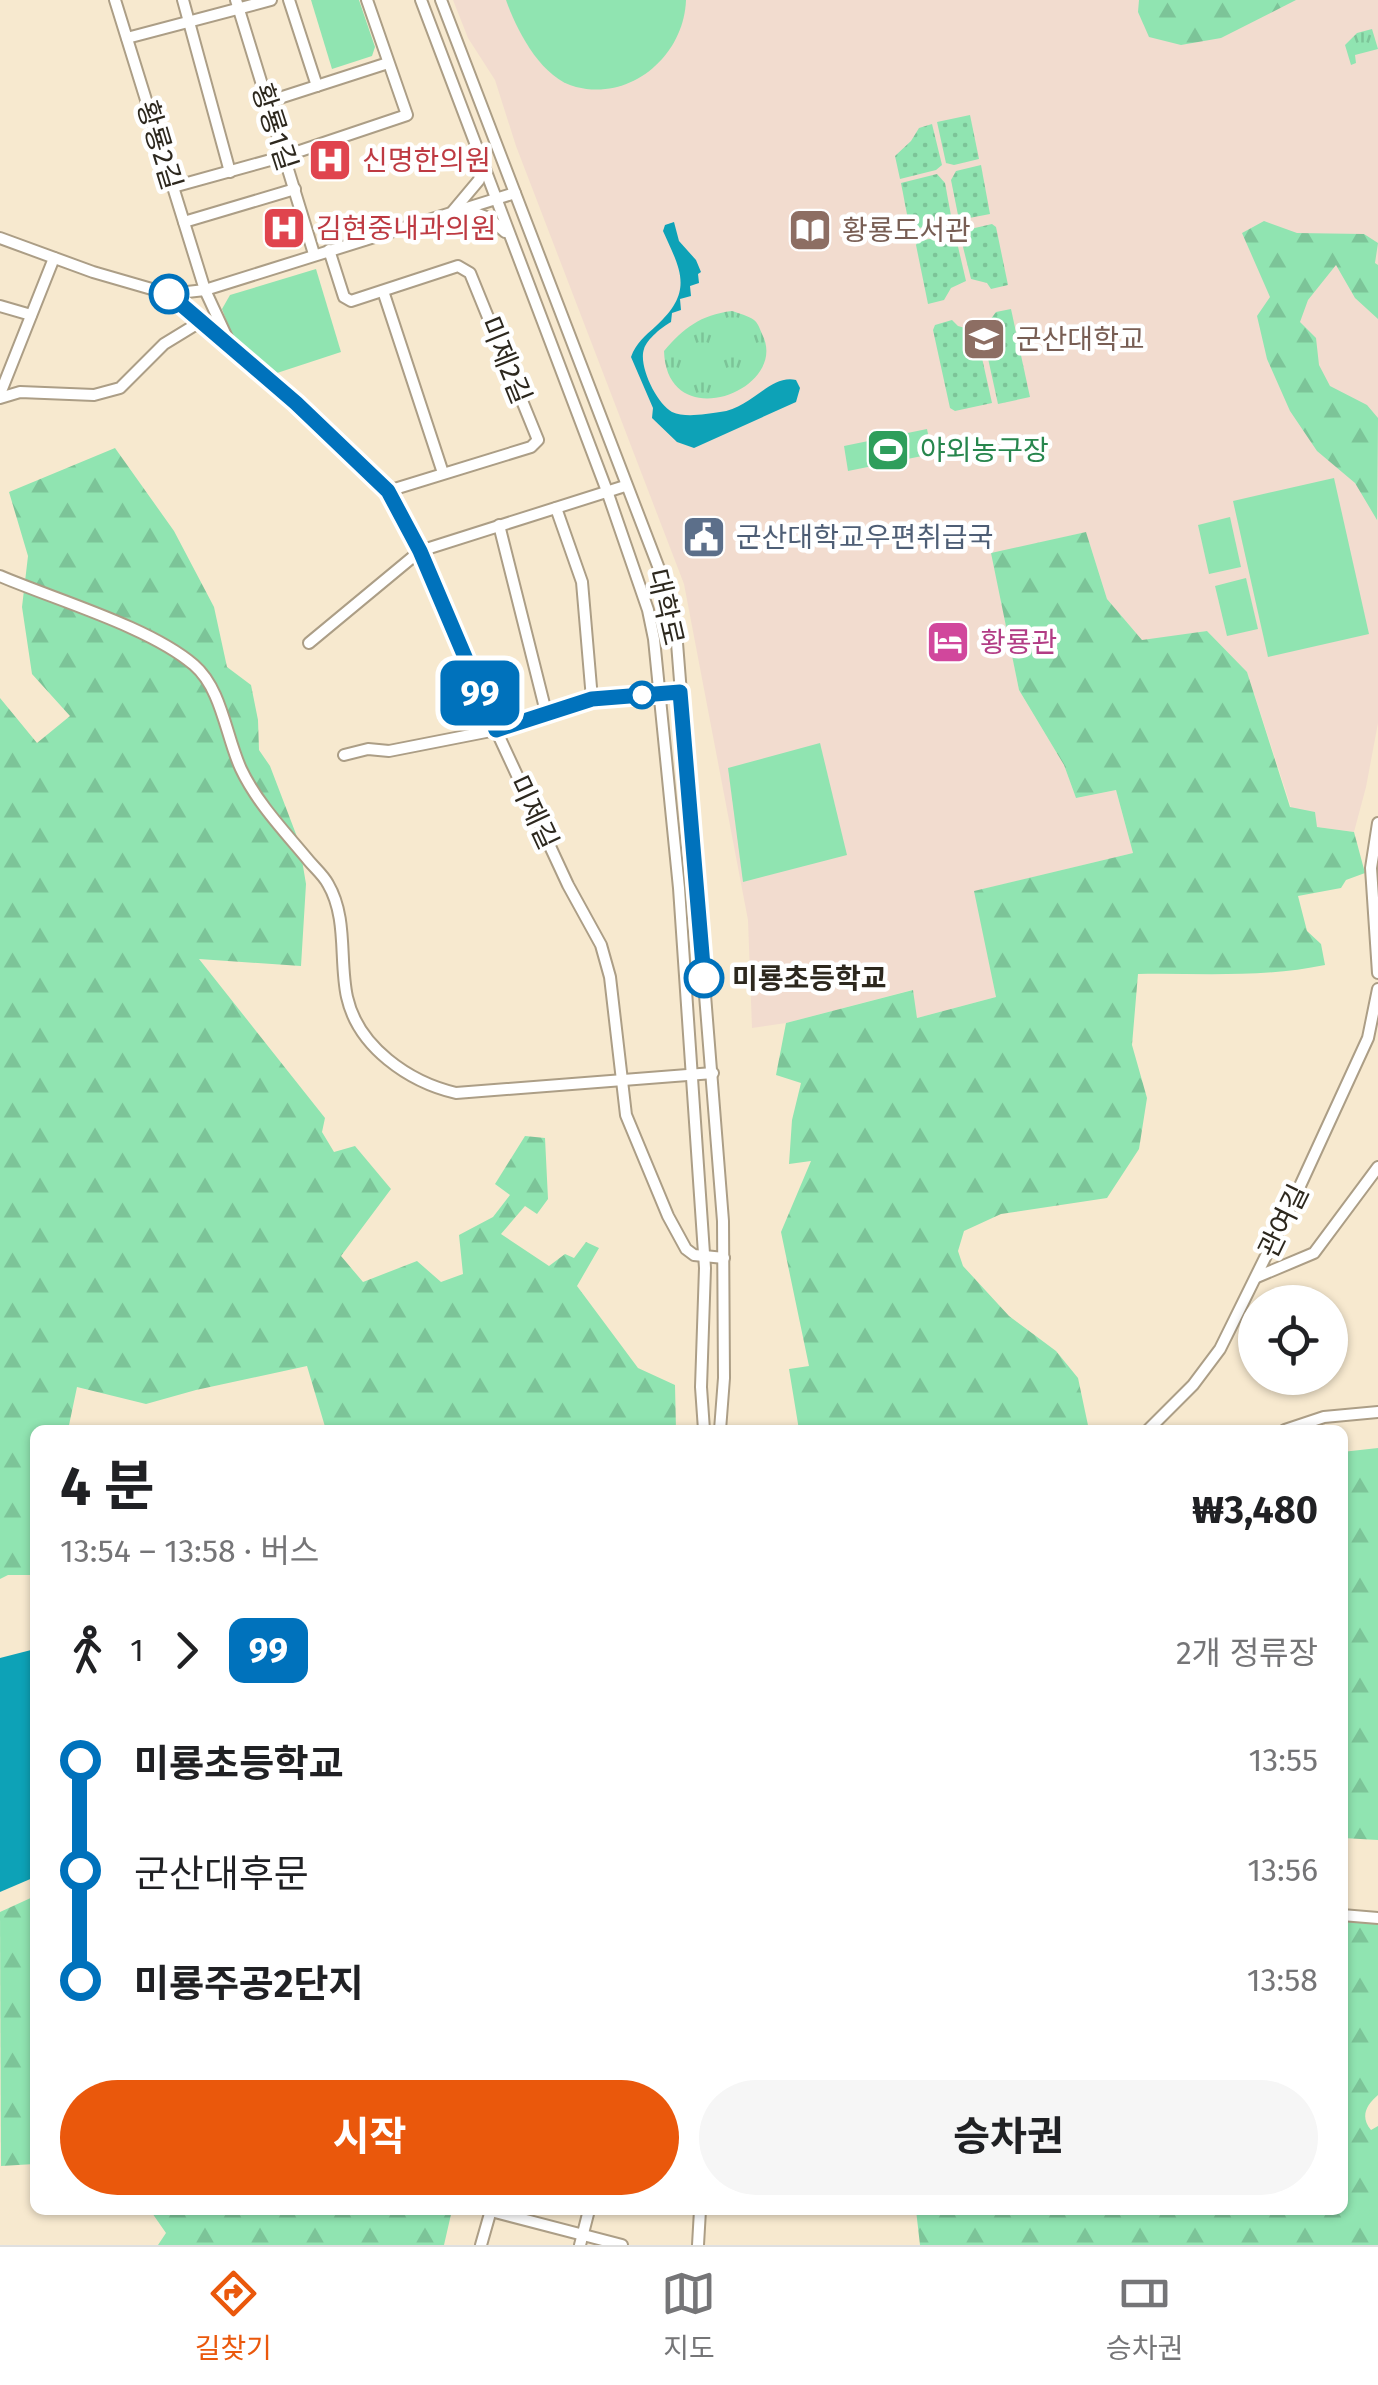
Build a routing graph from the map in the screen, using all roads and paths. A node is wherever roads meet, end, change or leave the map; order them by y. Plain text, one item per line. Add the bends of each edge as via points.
1 (115, 0) edge
2 (183, 0) edge
3 (271, 0) edge
4 (288, 0) edge
5 (367, 0) edge
6 (421, 0) edge
7 (441, 0) edge
8 (237, 4) edge
9 (190, 24) junction
10 (127, 38) junction
11 (388, 62) junction
12 (317, 86) junction
13 (267, 102) junction
14 (285, 156) junction
15 (482, 162) junction
16 (230, 172) junction
17 (174, 187) junction
18 (295, 190) junction
19 (516, 193) junction
20 (495, 199) junction
21 (458, 210) junction
22 (184, 222) junction
23 (0, 238) edge
24 (510, 238) junction
25 (329, 250) junction
26 (314, 254) junction
27 (54, 258) junction
28 (206, 290) junction
29 (383, 291) junction
30 (169, 294) junction
31 (0, 306) edge
32 (31, 316) junction
33 (200, 322) junction
34 (230, 344) junction
35 (0, 396) edge
36 (443, 473) junction
37 (625, 486) junction
38 (388, 491) junction
39 (607, 492) junction
40 (556, 508) junction
41 (499, 525) junction
42 (420, 551) junction
43 (0, 576) edge
44 (308, 643) dead end
45 (680, 692) junction
46 (659, 693) junction
47 (592, 699) junction
48 (546, 712) junction
49 (496, 730) junction
50 (344, 756) dead end
51 (1378, 823) edge
52 (1378, 973) edge
53 (1378, 989) edge
54 (713, 1073) junction
55 (691, 1075) junction
56 (622, 1080) junction
57 (1378, 1167) edge
58 (705, 1256) junction
59 (724, 1258) junction
60 (1256, 1277) junction
61 (1378, 1412) edge
62 (704, 1425) edge
63 (720, 1425) edge
64 (1153, 1425) edge
65 (1300, 1425) edge
66 (1348, 1916) edge
67 (1378, 1918) edge
68 (490, 2215) edge
69 (506, 2215) edge
70 (588, 2215) edge
71 (700, 2215) edge
72 (582, 2240) edge
73 (482, 2245) edge
74 (622, 2245) edge
75 (698, 2245) edge

1 - 10 street, 황룡2길
2 - 9 street
3 - 8 street
4 - 12 street
5 - 11 street
6 - 15 street, 대학로
7 - 19 street, 대학로
8 - 9 street
8 - 13 street, 황룡1길
9 - 10 street
9 - 16 street
10 - 17 street, 황룡2길
11 - 12 street
11 - 14 street via 407,115
12 - 13 street
13 - 14 street, 황룡1길
14 - 16 street
14 - 18 street, 황룡1길
15 - 20 street, 대학로
15 - 21 street via 479,180
16 - 17 street
17 - 22 street, 황룡2길
18 - 22 street
18 - 26 street, 황룡1길
19 - 20 street
19 - 37 street, 대학로
20 - 21 street
20 - 24 street, 대학로
21 - 24 street via 489,218
21 - 25 street
22 - 28 street, 황룡2길
23 - 27 street
24 - 39 street, 대학로
25 - 26 street
25 - 29 street, 미제2길 via 344,297 351,301
26 - 28 street
27 - 30 street
27 - 32 street
28 - 30 street
28 - 34 street, 미제길
29 - 36 street
29 - 36 street, 미제2길 via 458,266 470,273 538,440
30 - 33 street
31 - 32 street
32 - 35 street
33 - 34 street
33 - 35 street via 164,344 120,388 94,395
34 - 38 street, 미제길
36 - 38 street, 미제2길
37 - 39 street
37 - 45 street, 대학로 via 670,606
38 - 42 street, 미제길
39 - 40 street
39 - 46 street, 대학로 via 648,610
40 - 41 street
40 - 47 street via 582,582
41 - 42 street
41 - 48 street
42 - 44 street
42 - 49 street, 미제길
43 - 56 street via 152,637 197,667 264,808 330,886 347,999 368,1040 394,1065 431,1087 456,1092
45 - 46 street
45 - 54 street, 대학로
46 - 47 street
46 - 55 street, 대학로
47 - 48 street
48 - 49 street
49 - 50 street
49 - 56 street, 미제길 via 601,944
51 - 52 street via 1371,868
53 - 60 street, 관여길 via 1368,1038
54 - 55 street
54 - 59 street, 대학로
55 - 56 street
55 - 58 street, 대학로
56 - 58 street, 미제길 via 631,1130 678,1238
57 - 60 street via 1314,1253
58 - 59 street
58 - 62 street, 대학로
59 - 63 street, 대학로
60 - 64 street, 관여길 via 1220,1349
61 - 65 street
66 - 67 street
68 - 73 street
69 - 72 street
70 - 72 street
71 - 75 street
72 - 74 street

